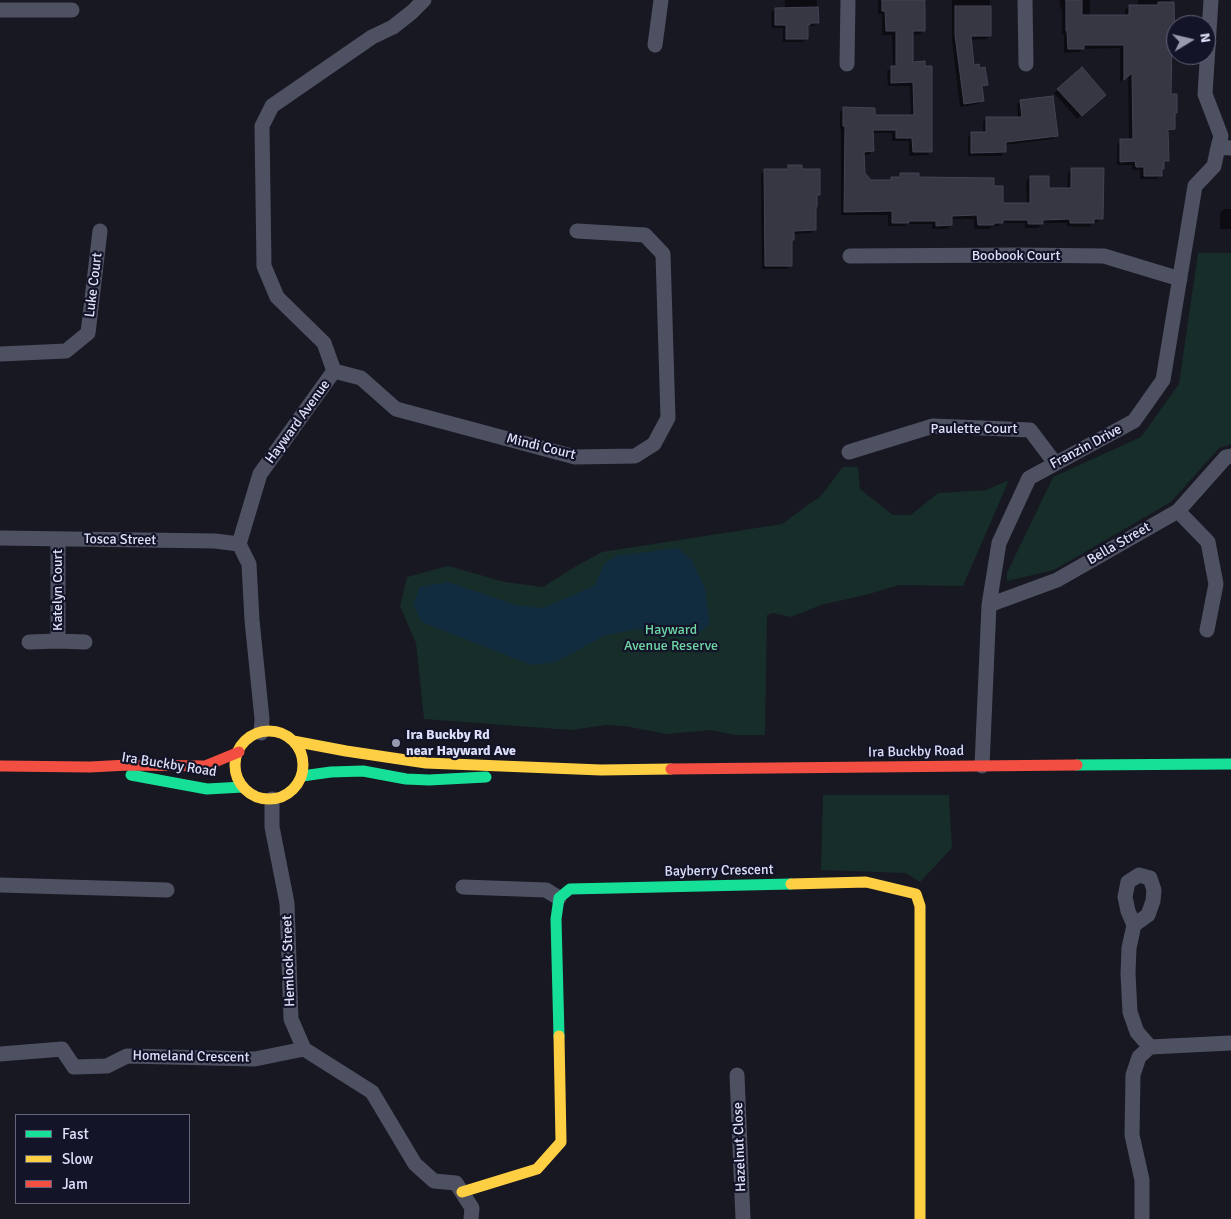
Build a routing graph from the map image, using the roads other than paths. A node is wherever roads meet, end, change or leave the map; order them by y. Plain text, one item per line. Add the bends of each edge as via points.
1 (424, 0) edge
2 (661, 0) edge
3 (848, 0) edge
4 (1025, 0) edge
5 (1211, 0) edge
6 (0, 10) edge
7 (72, 10) dead end
8 (655, 45) dead end
9 (847, 64) dead end
10 (1026, 64) dead end
11 (1225, 147) edge
12 (100, 231) dead end
13 (577, 231) dead end
14 (850, 256) dead end
15 (1180, 278) junction
16 (0, 354) edge
17 (334, 371) junction
18 (849, 452) dead end
19 (1231, 456) edge
20 (1056, 464) junction
21 (1178, 511) junction
22 (0, 538) edge
23 (58, 539) junction
24 (239, 544) junction
25 (989, 605) junction
26 (1207, 630) dead end
27 (58, 641) junction
28 (29, 642) dead end
29 (85, 642) dead end
30 (262, 733) junction
31 (293, 741) junction
32 (238, 752) junction
33 (1231, 764) edge
34 (0, 766) edge
35 (982, 766) junction
36 (90, 768) junction
37 (601, 770) junction
38 (302, 776) junction
39 (243, 787) junction
40 (272, 799) junction
41 (0, 884) edge
42 (463, 887) dead end
43 (167, 890) dead end
44 (559, 898) junction
45 (1134, 925) dead end
46 (1231, 1043) edge
47 (1150, 1047) junction
48 (304, 1049) junction
49 (0, 1054) edge
50 (737, 1075) dead end
51 (462, 1192) junction
52 (471, 1219) edge
53 (743, 1219) edge
54 (920, 1219) edge
55 (1142, 1219) edge

1 - 17 street, Hayward Avenue via 393,27 372,37 272,106 262,126 264,266 277,297 324,343
2 - 8 street
3 - 9 street
4 - 10 street
5 - 11 street via 1205,94
6 - 7 street
11 - 15 street, Franzin Drive via 1214,166 1195,186
12 - 16 street, Luke Court via 88,334 66,351
13 - 17 street, Mindi Court via 645,235 663,254 668,418 654,444 635,456 575,457 396,409 361,378
14 - 15 street, Boobook Court via 1104,256
15 - 20 street, Franzin Drive via 1164,380 1134,421
17 - 24 street, Hayward Avenue via 260,474
18 - 20 street, Paulette Court via 933,426 1030,430
19 - 21 street, Bella Street
20 - 25 street, Franzin Drive via 1029,478 999,543
21 - 25 street, Bella Street via 1057,580
21 - 26 street via 1208,542 1216,584
22 - 23 street, Tosca Street
23 - 24 street, Tosca Street via 215,540
23 - 27 street, Katelyn Court
24 - 30 street via 248,564
25 - 35 street, Franzin Drive
27 - 28 street, Katelyn Court
27 - 29 street, Katelyn Court
30 - 31 street via 283,734
30 - 32 street via 252,736
31 - 37 street, Ira Buckby Road via 426,763
31 - 38 street via 302,757
32 - 36 street, Ira Buckby Road via 205,766
32 - 39 street via 236,770
33 - 35 street, Ira Buckby Road
34 - 36 street, Ira Buckby Road
35 - 37 street, Ira Buckby Road
36 - 39 street, Ira Buckby Road via 207,789
37 - 38 street, Ira Buckby Road via 429,780 363,771
38 - 40 street via 290,792
39 - 40 street via 251,794
40 - 48 street, Hemlock Street via 272,827 287,903 291,1019
41 - 43 street
42 - 44 street via 546,890
44 - 51 street via 556,919 561,1142 537,1170
44 - 54 street, Bayberry Crescent via 570,889 866,882 916,894 920,906
45 - 47 street via 1129,948 1130,1012 1136,1032
46 - 47 street
47 - 55 street via 1140,1056 1133,1075 1132,1135 1142,1180
48 - 49 street, Homeland Crescent via 255,1059 127,1056 107,1066 74,1067 62,1049
48 - 51 street via 372,1092 415,1164 434,1181 456,1183
50 - 53 street, Hazelnut Close
51 - 52 street via 472,1208

